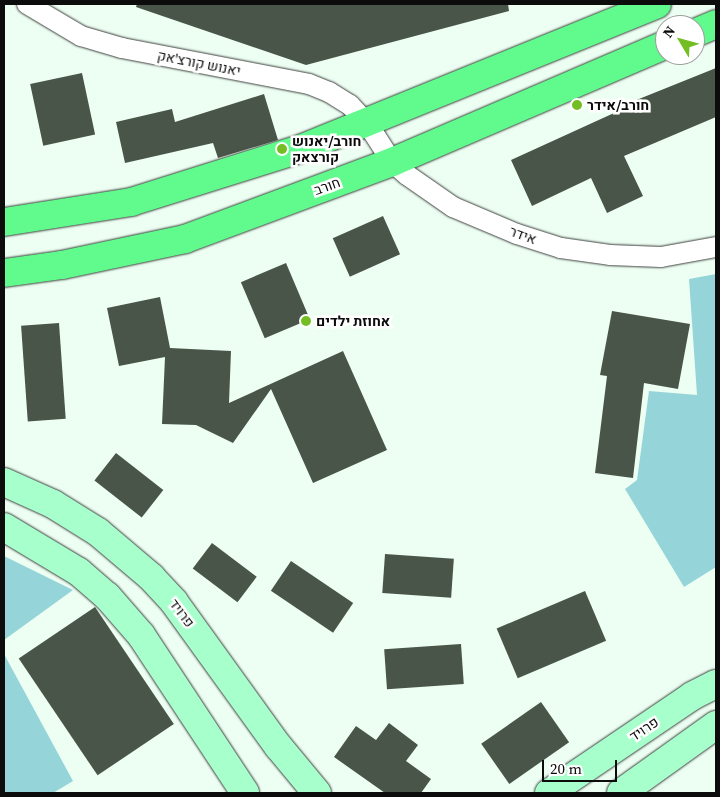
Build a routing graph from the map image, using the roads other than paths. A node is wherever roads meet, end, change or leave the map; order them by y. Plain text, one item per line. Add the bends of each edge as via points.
1 (27, 4) edge
2 (657, 4) edge
3 (655, 50) edge
4 (368, 123) junction
5 (392, 162) junction
6 (4, 222) edge
7 (716, 247) edge
8 (4, 273) edge
9 (4, 482) edge
10 (4, 527) edge
11 (716, 684) edge
12 (716, 725) edge
13 (245, 793) edge
14 (317, 793) edge
15 (549, 793) edge
16 (621, 793) edge

1 - 4 street, יאנוש קורצ'אק via 81,36 122,48 309,84 350,105
2 - 4 main road
3 - 5 main road, חורב
4 - 5 street, אידר
4 - 6 main road via 304,148 131,202
5 - 7 street, אידר via 453,207 561,248 660,257
5 - 8 main road, חורב via 185,239 62,265
9 - 14 main road, פרויד via 53,504 98,532 151,577 174,602 278,746
10 - 13 main road via 79,572 107,596 141,635
11 - 15 main road, פרויד via 692,696
12 - 16 main road

